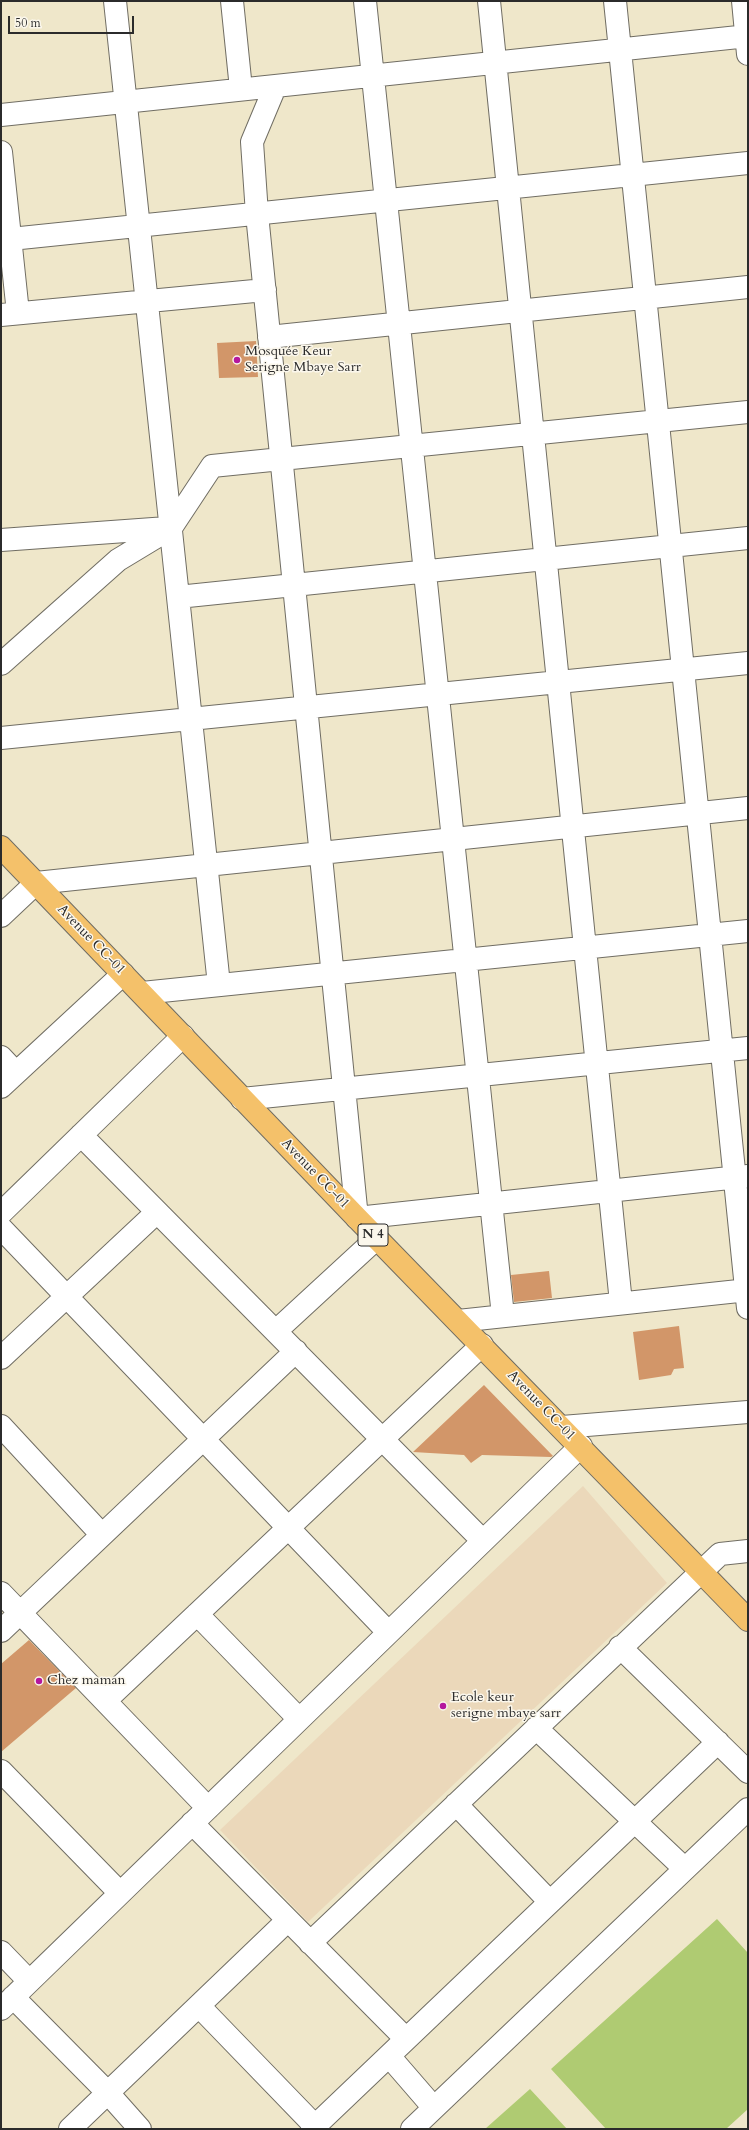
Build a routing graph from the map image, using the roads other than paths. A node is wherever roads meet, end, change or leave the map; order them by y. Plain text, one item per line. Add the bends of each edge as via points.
1 (115, 1) edge
2 (232, 1) edge
3 (365, 1) edge
4 (488, 1) edge
5 (615, 1) edge
6 (743, 1) edge
7 (747, 42) edge
8 (620, 50) junction
9 (495, 63) junction
10 (373, 76) junction
11 (275, 87) junction
12 (241, 89) junction
13 (126, 101) junction
14 (1, 114) edge
15 (1, 152) edge
16 (748, 162) edge
17 (633, 175) junction
18 (508, 188) junction
19 (386, 200) junction
20 (257, 214) junction
21 (139, 226) junction
22 (6, 240) edge
23 (748, 287) edge
24 (265, 290) junction
25 (645, 298) junction
26 (147, 301) junction
27 (520, 311) junction
28 (10, 314) edge
29 (399, 324) junction
30 (269, 337) junction
31 (748, 412) edge
32 (658, 421) junction
33 (533, 433) junction
34 (412, 445) junction
35 (282, 459) junction
36 (171, 528) junction
37 (748, 538) edge
38 (1, 540) edge
39 (670, 546) junction
40 (545, 559) junction
41 (425, 571) junction
42 (294, 585) junction
43 (178, 597) junction
44 (748, 663) edge
45 (1, 664) edge
46 (683, 669) junction
47 (558, 682) junction
48 (438, 694) junction
49 (306, 707) junction
50 (191, 719) junction
51 (1, 738) edge
52 (748, 808) edge
53 (698, 814) junction
54 (573, 827) junction
55 (453, 839) junction
56 (1, 847) edge
57 (321, 853) junction
58 (206, 865) junction
59 (36, 883) junction
60 (1, 916) edge
61 (748, 931) edge
62 (710, 935) junction
63 (585, 948) junction
64 (466, 960) junction
65 (123, 974) junction
66 (333, 974) junction
67 (219, 986) junction
68 (142, 993) junction
69 (183, 1036) junction
70 (748, 1048) edge
71 (722, 1050) junction
72 (1, 1057) edge
73 (597, 1063) junction
74 (478, 1075) junction
75 (9, 1080) edge
76 (344, 1088) junction
77 (242, 1099) junction
78 (81, 1135) junction
79 (741, 1177) edge
80 (610, 1191) junction
81 (492, 1204) junction
82 (157, 1212) junction
83 (1, 1213) edge
84 (357, 1218) junction
85 (1, 1228) edge
86 (377, 1238) junction
87 (67, 1296) junction
88 (747, 1296) edge
89 (622, 1303) junction
90 (503, 1316) junction
91 (458, 1321) junction
92 (276, 1331) junction
93 (482, 1345) junction
94 (296, 1351) junction
95 (1, 1358) edge
96 (748, 1412) edge
97 (1, 1426) edge
98 (562, 1427) junction
99 (203, 1439) junction
100 (382, 1439) junction
101 (581, 1446) junction
102 (288, 1528) junction
103 (102, 1536) junction
104 (483, 1541) junction
105 (748, 1551) edge
106 (701, 1571) junction
107 (1, 1593) edge
108 (20, 1612) junction
109 (197, 1614) junction
110 (748, 1620) edge
111 (1, 1631) edge
112 (388, 1632) junction
113 (620, 1648) junction
114 (105, 1701) junction
115 (299, 1719) junction
116 (536, 1728) junction
117 (718, 1742) junction
118 (1, 1771) edge
119 (748, 1772) edge
120 (456, 1804) junction
121 (208, 1808) junction
122 (748, 1809) edge
123 (635, 1821) junction
124 (192, 1823) junction
125 (685, 1869) junction
126 (120, 1893) junction
127 (550, 1902) junction
128 (288, 1920) junction
129 (310, 1943) junction
130 (1, 1952) edge
131 (29, 1981) junction
132 (7, 2003) edge
133 (198, 2006) junction
134 (406, 2039) junction
135 (389, 2056) junction
136 (108, 2093) junction
137 (434, 2108) junction
138 (313, 2128) edge
139 (70, 2129) edge
140 (140, 2129) edge
141 (412, 2129) edge

1 - 13 street
2 - 12 street
3 - 10 street
4 - 9 street
5 - 8 street
6 - 7 street
7 - 8 street
8 - 9 street
8 - 17 street
9 - 10 street
9 - 18 street
10 - 11 street
10 - 19 street
11 - 12 street
11 - 20 street via 252,142
12 - 13 street
13 - 14 street
13 - 21 street
15 - 22 street
16 - 17 street
17 - 18 street
17 - 25 street
18 - 19 street
18 - 27 street
19 - 20 street
19 - 29 street
20 - 21 street
20 - 24 street
21 - 22 street
21 - 26 street
22 - 28 street
23 - 25 street
24 - 26 street
24 - 30 street
25 - 27 street
25 - 32 street
26 - 28 street
26 - 36 street
27 - 29 street
27 - 33 street
29 - 30 street
29 - 34 street
30 - 35 street
31 - 32 street
32 - 33 street
32 - 39 street
33 - 34 street
33 - 40 street
34 - 35 street
34 - 41 street
35 - 36 street via 212,466
35 - 42 street
36 - 38 street
36 - 43 street
36 - 45 street via 118,560
37 - 39 street
39 - 40 street
39 - 46 street
40 - 41 street
40 - 47 street
41 - 42 street
41 - 48 street
42 - 43 street
42 - 49 street
43 - 50 street
44 - 46 street
46 - 47 street
46 - 53 street
47 - 48 street
47 - 54 street
48 - 49 street
48 - 55 street
49 - 50 street
49 - 57 street
50 - 51 street
50 - 58 street
52 - 53 street
53 - 54 street
53 - 62 street
54 - 55 street
54 - 63 street
55 - 57 street
55 - 64 street
56 - 59 main road, Avenue CC-01 / N 4
57 - 58 street
57 - 66 street
58 - 59 street
58 - 67 street
59 - 60 street
59 - 65 main road, Avenue CC-01 / N 4
61 - 62 street
62 - 63 street
62 - 71 street
63 - 64 street
63 - 73 street
64 - 66 street
64 - 74 street
65 - 68 main road, Avenue CC-01 / N 4
65 - 75 street
66 - 67 street
66 - 76 street
67 - 68 street
68 - 69 main road, Avenue CC-01 / N 4
69 - 77 main road, Avenue CC-01 / N 4
69 - 78 street
70 - 71 street
71 - 73 street
71 - 79 street
72 - 75 street
73 - 74 street
73 - 80 street
74 - 76 street
74 - 81 street
76 - 77 street
76 - 84 street
77 - 84 main road, Avenue CC-01 / N 4
78 - 82 street
78 - 83 street
79 - 80 street
79 - 88 street
80 - 81 street
80 - 89 street
81 - 84 street
81 - 90 street
82 - 87 street
82 - 92 street
84 - 86 main road, Avenue CC-01 / N 4
85 - 87 street
86 - 91 main road, Avenue CC-01 / N 4
86 - 92 street
87 - 95 street
87 - 99 street
88 - 89 street
89 - 90 street
90 - 91 street
91 - 93 main road, Avenue CC-01 / N 4
92 - 94 street
93 - 98 main road, Avenue CC-01 / N 4
93 - 100 street
94 - 99 street
94 - 100 street
96 - 98 street
97 - 103 street
98 - 101 main road, Avenue CC-01 / N 4
99 - 102 street
99 - 103 street
100 - 102 street
100 - 104 street
101 - 104 street
101 - 106 main road, Avenue CC-01 / N 4
102 - 109 street
102 - 112 street
103 - 108 street
104 - 112 street
105 - 106 street via 720,1554
106 - 110 main road, Avenue CC-01 / N 4
106 - 113 street
107 - 108 street
108 - 111 street
108 - 114 street
109 - 114 street
109 - 115 street
112 - 115 street
113 - 116 street
113 - 117 street
114 - 121 street
115 - 121 street
116 - 120 street
116 - 123 street
117 - 119 street
117 - 123 street
118 - 126 street
120 - 127 street
120 - 129 street
121 - 124 street
122 - 125 street
123 - 125 street
123 - 127 street
124 - 126 street
124 - 128 street
125 - 137 street
126 - 131 street
127 - 134 street
128 - 129 street
128 - 133 street
129 - 134 street
130 - 131 street
131 - 132 street
132 - 136 street
133 - 136 street
133 - 138 street
134 - 135 street
135 - 137 street
135 - 138 street
136 - 139 street
136 - 140 street
137 - 141 street

